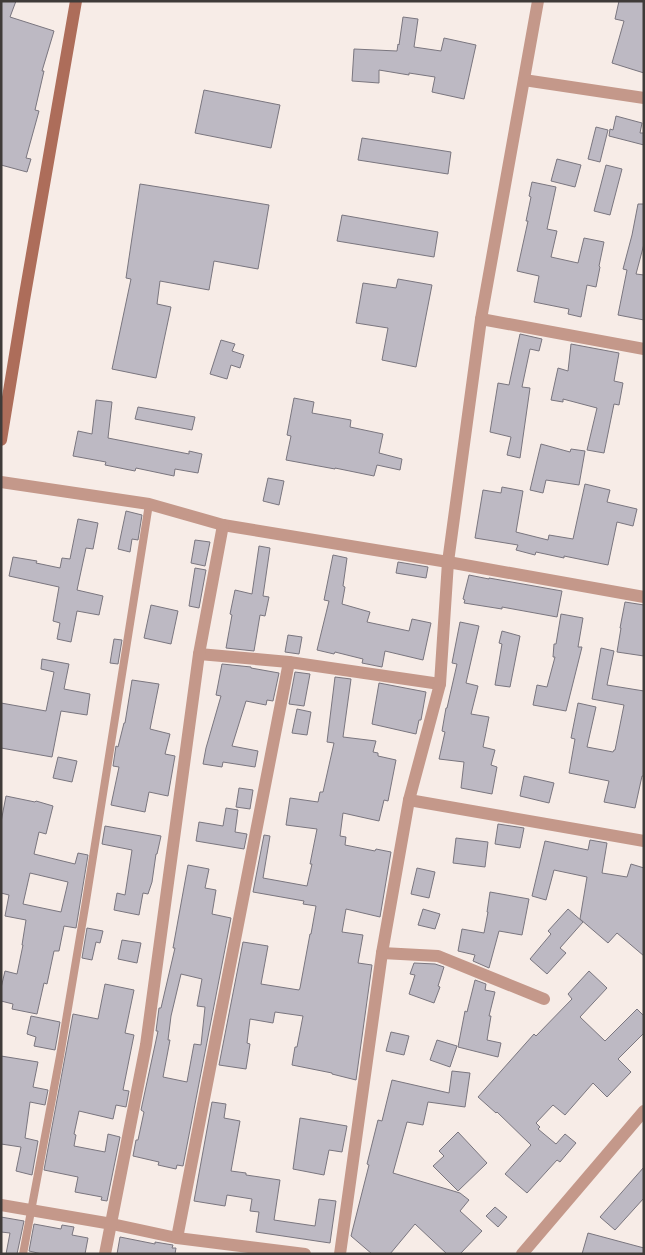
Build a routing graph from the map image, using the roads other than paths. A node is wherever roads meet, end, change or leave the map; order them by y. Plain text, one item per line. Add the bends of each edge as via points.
1 (76, 1) edge
2 (538, 1) edge
3 (524, 80) junction
4 (644, 98) edge
5 (481, 319) junction
6 (644, 349) edge
7 (1, 440) edge
8 (1, 482) edge
9 (150, 504) junction
10 (224, 525) junction
11 (448, 562) junction
12 (644, 597) edge
13 (199, 654) junction
14 (289, 662) junction
15 (440, 684) junction
16 (409, 800) junction
17 (644, 841) edge
18 (382, 953) junction
19 (544, 1000) dead end
20 (644, 1111) edge
21 (1, 1205) edge
22 (30, 1210) junction
23 (112, 1224) junction
24 (177, 1238) junction
25 (23, 1254) edge
26 (105, 1254) edge
27 (305, 1254) edge
28 (340, 1254) edge
29 (522, 1254) edge

1 - 7 main road
2 - 3 street
3 - 4 street
3 - 5 street
5 - 6 street
5 - 11 street
8 - 9 street
9 - 10 street
9 - 22 lane via 60,1056
10 - 11 street
10 - 13 street
11 - 12 street
11 - 15 street
13 - 14 street
13 - 23 street via 146,1045
14 - 15 street
14 - 24 street
15 - 16 street
16 - 17 street
16 - 18 street
18 - 19 street via 438,956
18 - 28 street
20 - 29 street
21 - 22 street
22 - 23 street
22 - 25 lane
23 - 24 street
23 - 26 street
24 - 27 street

